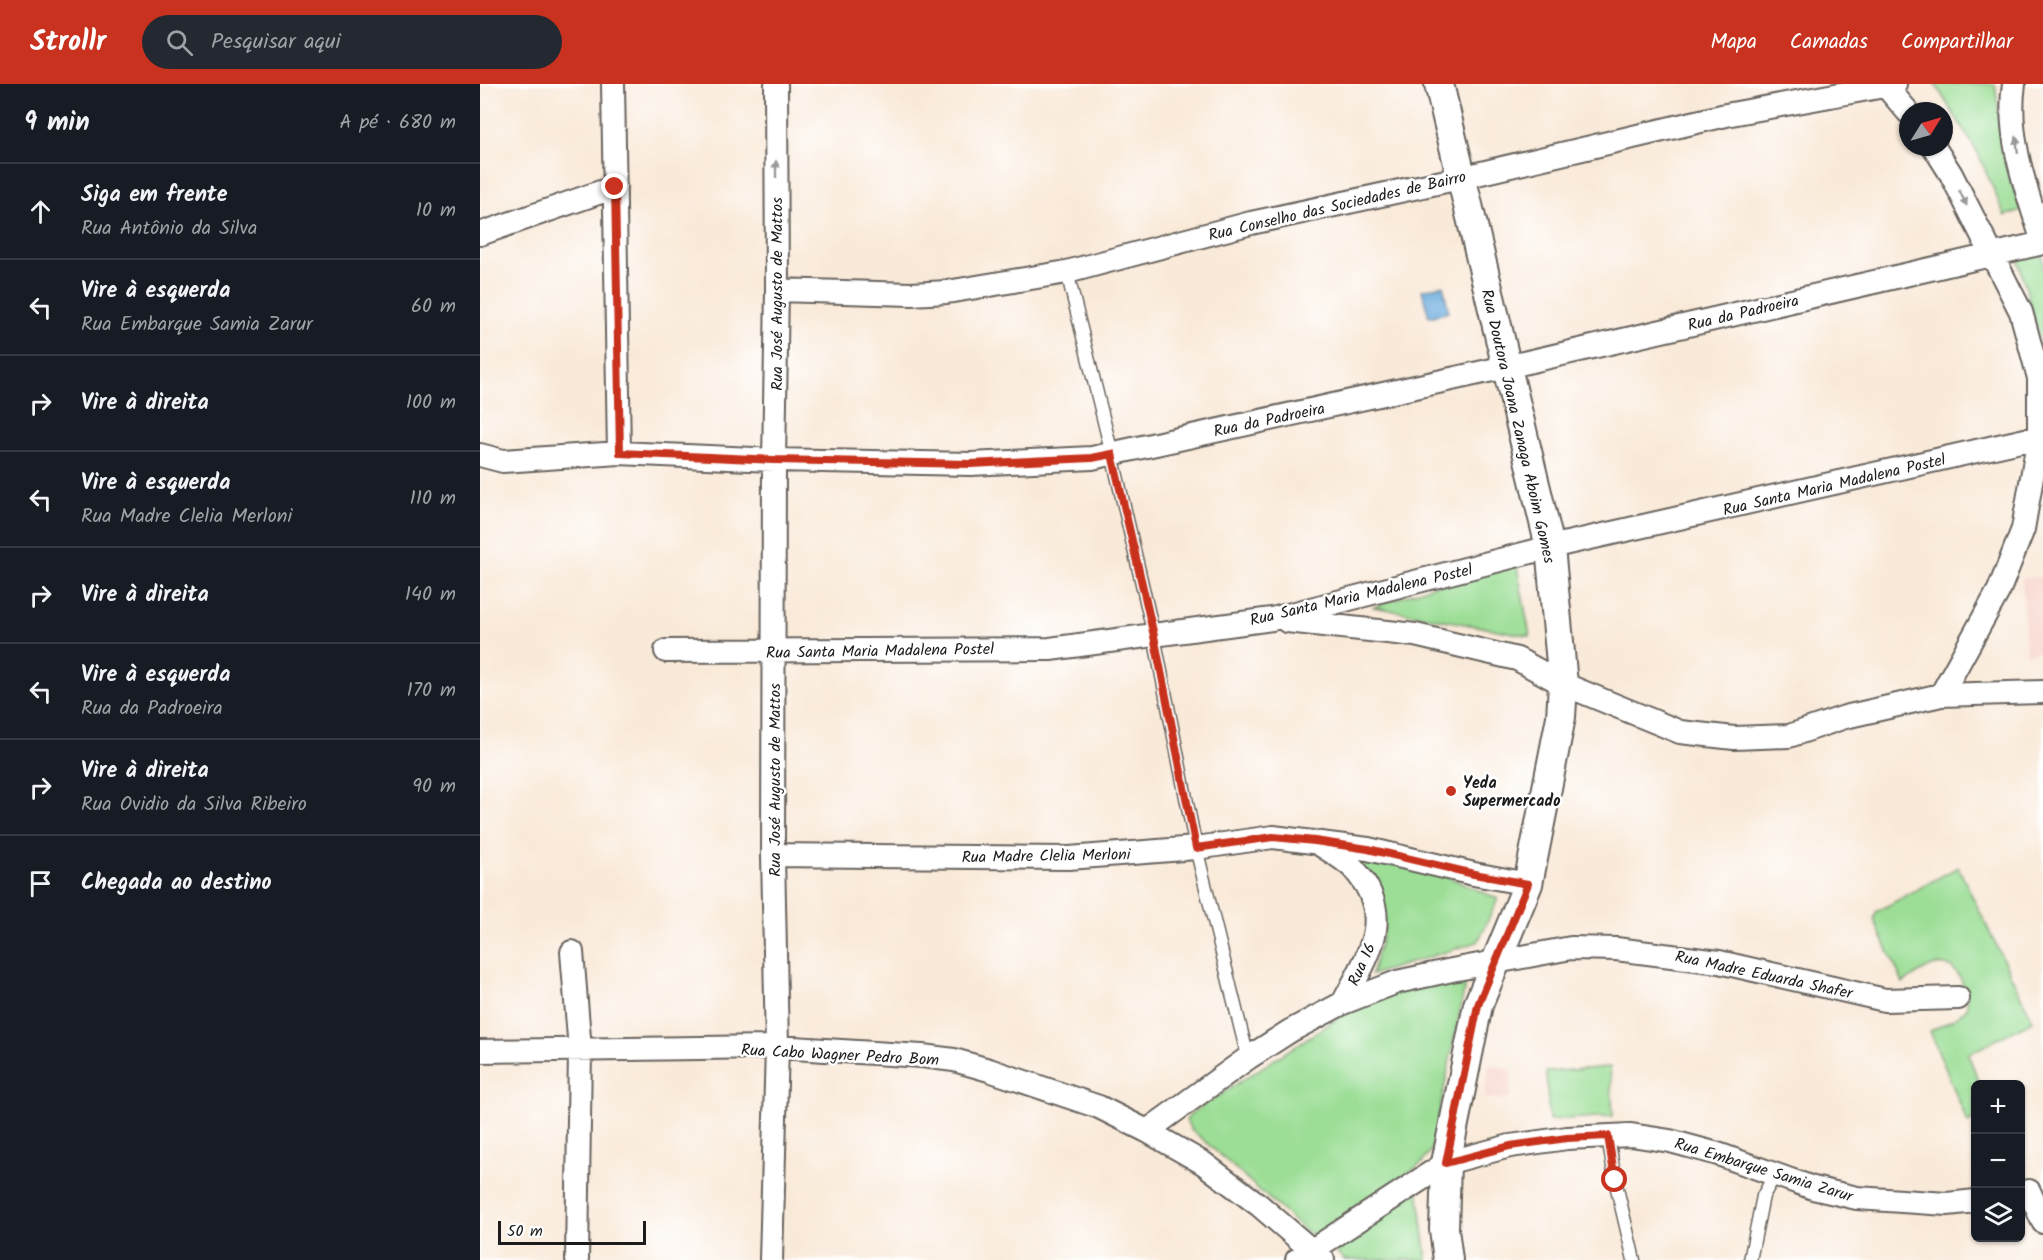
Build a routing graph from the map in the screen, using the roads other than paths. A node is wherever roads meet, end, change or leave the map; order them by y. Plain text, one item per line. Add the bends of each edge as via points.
1 (613, 84) edge
2 (776, 84) edge
3 (1439, 84) edge
4 (2014, 84) edge
5 (1888, 85) edge
6 (1901, 102) edge
7 (1940, 156) edge
8 (1460, 178) junction
9 (615, 187) junction
10 (480, 234) edge
11 (2043, 243) edge
12 (1992, 255) junction
13 (1066, 272) junction
14 (777, 290) junction
15 (1506, 367) junction
16 (2041, 437) edge
17 (620, 453) junction
18 (1112, 454) junction
19 (480, 455) edge
20 (774, 460) junction
21 (503, 461) junction
22 (480, 468) edge
23 (1551, 547) junction
24 (1272, 619) junction
25 (1154, 636) junction
26 (666, 651) dead end
27 (774, 651) junction
28 (1563, 684) junction
29 (2043, 692) edge
30 (1941, 695) junction
31 (1315, 841) junction
32 (1196, 848) junction
33 (773, 855) junction
34 (1528, 884) junction
35 (573, 952) dead end
36 (1495, 962) junction
37 (1958, 998) dead end
38 (1342, 1003) junction
39 (777, 1047) junction
40 (580, 1050) junction
41 (480, 1051) edge
42 (1248, 1058) junction
43 (1147, 1131) junction
44 (1608, 1136) junction
45 (1446, 1163) junction
46 (1776, 1173) junction
47 (2031, 1190) edge
48 (1971, 1202) edge
49 (2043, 1222) edge
50 (1311, 1257) edge
51 (577, 1260) edge
52 (771, 1260) edge
53 (1448, 1260) edge
54 (1634, 1260) edge
55 (1750, 1260) edge

1 - 9 street
14 -> 2 street, Rua José Augusto de Mattos
3 - 8 street, Rua Doutora Joana Zanaga Aboim Gomes
11 -> 4 street via 2019,166
5 - 6 street
5 - 8 street, Rua Conselho das Sociedades de Bairro via 1726,115
7 -> 12 street
8 - 13 street, Rua Conselho das Sociedades de Bairro via 1251,223
8 - 15 street, Rua Doutora Joana Zanaga Aboim Gomes
9 - 10 street
9 - 17 street
11 - 12 street, Rua da Padroeira
12 - 15 street, Rua da Padroeira
12 - 16 street via 2021,312 2038,378
13 - 14 street, Rua Conselho das Sociedades de Bairro via 947,292
13 - 18 lane
14 - 20 street, Rua José Augusto de Mattos
15 - 18 street, Rua da Padroeira
15 - 23 street, Rua Doutora Joana Zanaga Aboim Gomes
16 - 23 street, Rua Santa Maria Madalena Postel
16 - 30 street via 2023,529 1999,590
17 - 20 street, Rua da Padroeira
17 - 21 street, Rua da Padroeira
18 - 20 street, Rua da Padroeira via 971,464
18 - 25 lane
19 - 21 street, Rua da Padroeira
20 - 27 street, Rua José Augusto de Mattos
21 - 22 street
23 - 24 street, Rua Santa Maria Madalena Postel
23 - 28 street, Rua Doutora Joana Zanaga Aboim Gomes
24 - 25 street, Rua Santa Maria Madalena Postel
24 - 28 street via 1414,635 1464,645 1516,659
25 - 27 street, Rua Santa Maria Madalena Postel via 1050,649
25 - 32 lane
26 - 27 street, Rua Santa Maria Madalena Postel
27 - 33 street, Rua José Augusto de Mattos
28 - 30 street via 1680,732 1734,738 1789,736 1845,717
28 - 34 street, Rua Doutora Joana Zanaga Aboim Gomes via 1561,717
29 - 30 street
31 - 32 street, Rua Madre Clelia Merloni via 1273,837
31 - 34 street, Rua Madre Clelia Merloni
31 - 38 street, Rua 16 via 1351,867 1369,889 1377,918 1372,948
32 - 33 street, Rua Madre Clelia Merloni via 1069,858
32 - 42 lane
33 - 39 street, Rua José Augusto de Mattos
34 - 36 street, Rua Doutora Joana Zanaga Aboim Gomes
35 - 40 street
36 - 37 street, Rua Madre Eduarda Shafer via 1571,948 1616,949 1719,962 1885,1000
36 - 38 street, Rua Madre Eduarda Shafer via 1397,982
36 - 45 street, Rua Doutora Joana Zanaga Aboim Gomes via 1478,1005
38 - 42 street, Rua Madre Eduarda Shafer
39 - 40 street, Rua Cabo Wagner Pedro Bom
39 - 43 street, Rua Cabo Wagner Pedro Bom via 954,1060 1099,1107
39 - 52 street, Rua José Augusto de Mattos
40 - 41 street, Rua Cabo Wagner Pedro Bom
40 - 51 street
42 - 43 street, Rua Madre Eduarda Shafer
43 - 50 street, Rua Cabo Wagner Pedro Bom via 1203,1162 1259,1205
44 - 45 street, Rua Embarque Samia Zarur via 1510,1146
44 - 46 street, Rua Embarque Samia Zarur via 1670,1141
44 - 54 lane
45 - 50 street, Rua Embarque Samia Zarur
45 - 53 street, Rua Doutora Joana Zanaga Aboim Gomes via 1444,1229
46 - 48 street, Rua Embarque Samia Zarur via 1814,1188 1857,1198 1947,1204
46 - 55 lane via 1763,1196
47 - 49 street

